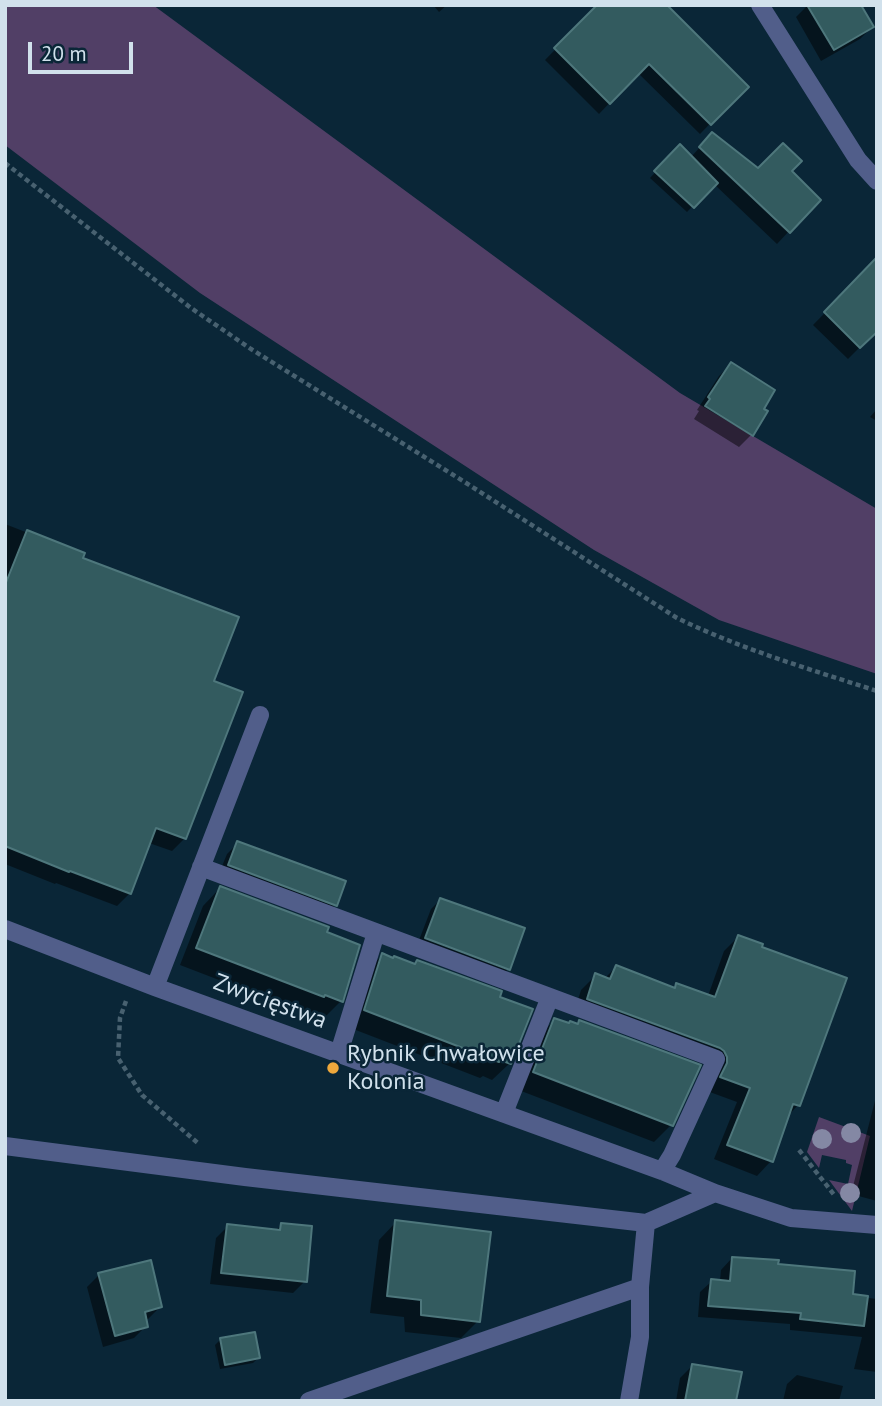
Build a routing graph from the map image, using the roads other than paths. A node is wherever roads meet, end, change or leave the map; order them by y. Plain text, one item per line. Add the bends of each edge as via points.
1 (760, 5) edge
2 (877, 181) edge
3 (260, 715) dead end
4 (201, 867) junction
5 (5, 929) edge
6 (376, 933) junction
7 (155, 987) junction
8 (550, 997) junction
9 (339, 1053) junction
10 (504, 1113) junction
11 (5, 1146) edge
12 (662, 1171) junction
13 (715, 1192) junction
14 (646, 1223) junction
15 (877, 1225) edge
16 (640, 1287) junction
17 (309, 1401) edge
18 (629, 1401) edge

1 - 2 street via 858,160
3 - 4 street
4 - 6 street
4 - 7 street
5 - 7 street, Zwycięstwa
6 - 8 street
6 - 9 street
7 - 9 street, Zwycięstwa
8 - 10 street
8 - 12 street via 716,1059
9 - 10 street, Zwycięstwa
10 - 12 street, Zwycięstwa
11 - 14 street
12 - 13 street, Zwycięstwa
13 - 14 street
13 - 15 street, Zwycięstwa via 792,1218
14 - 16 street
16 - 17 street
16 - 18 street via 640,1337

